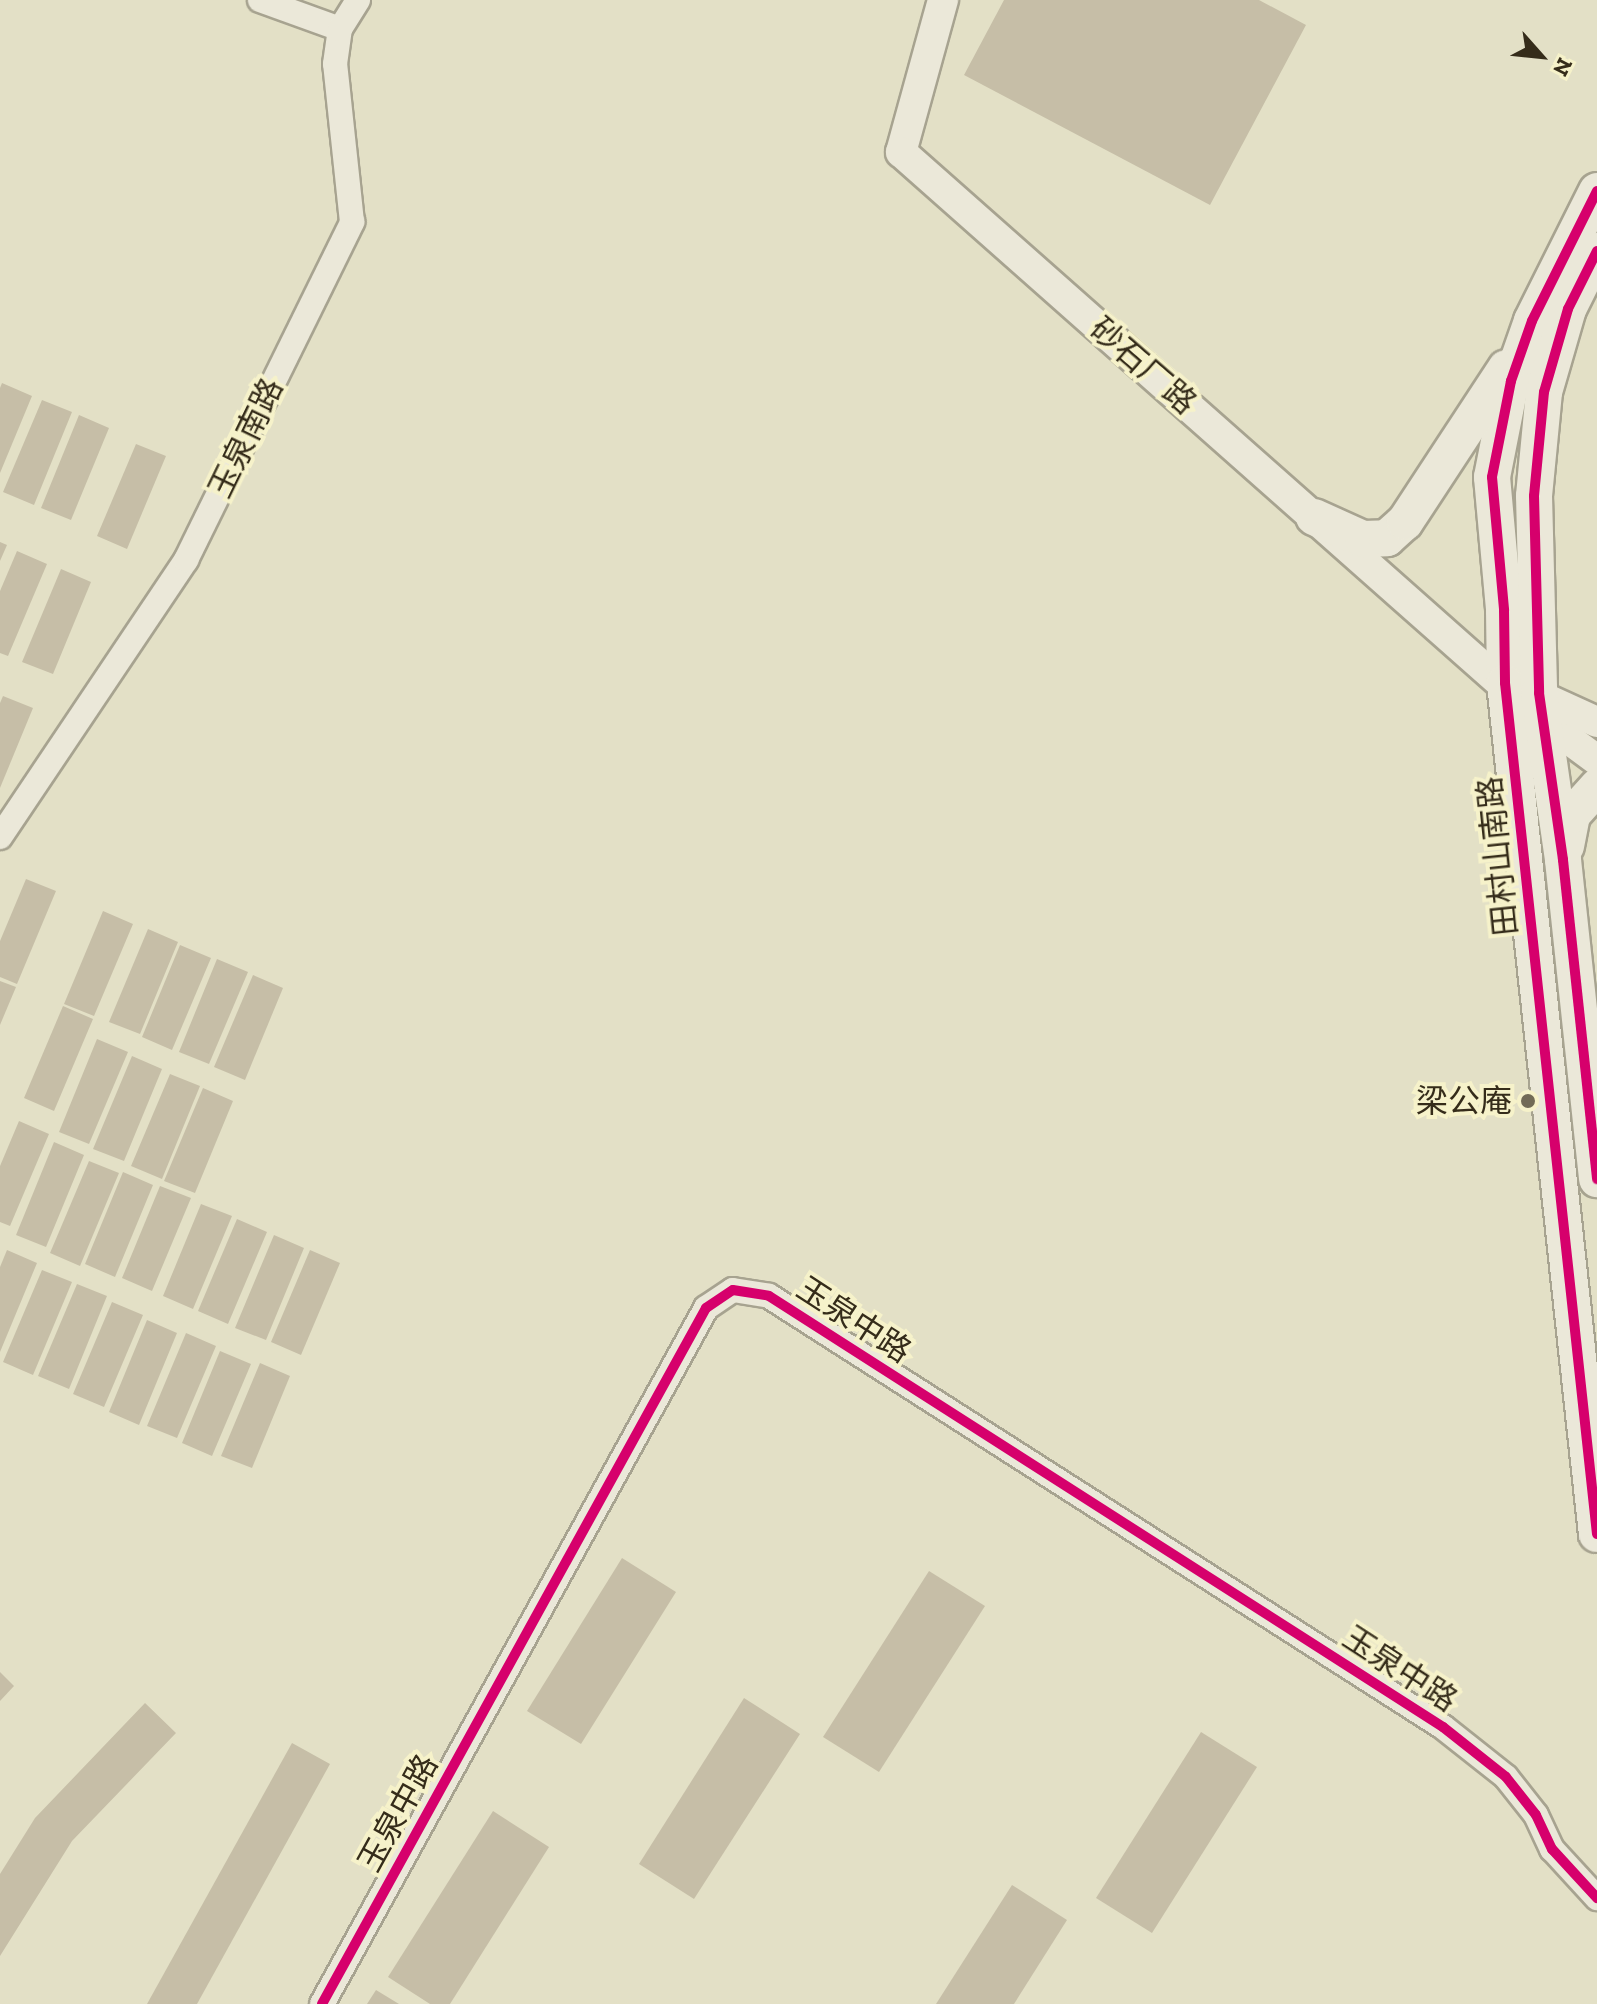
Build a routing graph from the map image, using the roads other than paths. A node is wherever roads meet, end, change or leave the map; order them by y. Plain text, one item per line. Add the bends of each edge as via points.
1 (260, 0) edge
2 (358, 0) edge
3 (943, 0) edge
4 (340, 29) junction
5 (1597, 191) edge
6 (1597, 251) edge
7 (1532, 321) junction
8 (1314, 517) junction
9 (1505, 683) junction
10 (1542, 707) junction
11 (1597, 722) edge
12 (1597, 760) edge
13 (1597, 787) edge
14 (0, 837) edge
15 (1563, 860) junction
16 (1597, 1179) edge
17 (1597, 1534) edge
18 (1597, 1898) edge
19 (322, 2004) edge

1 - 4 street
2 - 4 street, 玉泉南路
3 - 8 street, 砂石厂路 via 901,152
4 - 14 street, 玉泉南路 via 335,64 352,222 186,560
5 - 7 main road, 田村山南路
6 - 10 main road, 田村山南路 via 1568,309 1544,392 1534,496
7 - 8 main road via 1497,384 1405,522 1387,538 1363,539
7 - 9 main road, 田村山南路 via 1511,381 1492,477
8 - 9 street, 砂石厂路
9 - 10 street, 砂石厂路
9 - 17 main road, 田村山南路
10 - 11 street, 砂石厂路
10 - 12 street, 砂石厂路
10 - 15 main road, 田村山南路
13 - 15 main road via 1572,815
15 - 16 main road, 田村山南路
18 - 19 street, 玉泉中路 via 1552,1849 1536,1815 1506,1777 1443,1727 769,1296 733,1290 706,1308

